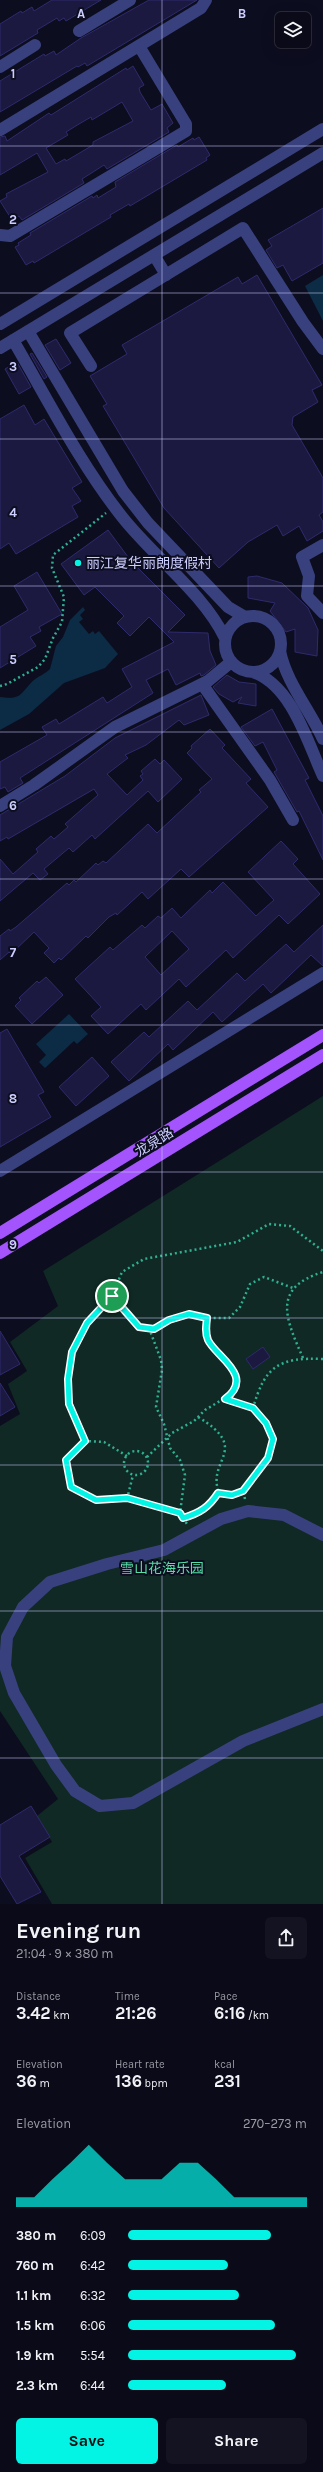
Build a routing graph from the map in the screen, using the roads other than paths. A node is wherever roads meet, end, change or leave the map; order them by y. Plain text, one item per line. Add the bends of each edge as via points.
1 (130, 0) edge
2 (206, 0) edge
3 (79, 31) dead end
4 (35, 45) dead end
5 (139, 46) junction
6 (0, 67) edge
7 (323, 129) edge
8 (0, 130) edge
9 (323, 153) edge
10 (0, 235) edge
11 (154, 255) junction
12 (166, 275) junction
13 (0, 324) edge
14 (28, 331) junction
15 (13, 340) junction
16 (0, 348) edge
17 (323, 349) edge
18 (91, 366) dead end
19 (323, 545) edge
20 (323, 613) edge
21 (245, 617) junction
22 (225, 638) junction
23 (280, 652) junction
24 (231, 662) junction
25 (253, 672) junction
26 (202, 684) junction
27 (323, 740) edge
28 (323, 776) edge
29 (0, 806) edge
30 (293, 820) dead end
31 (323, 973) edge
32 (323, 1035) edge
33 (323, 1055) edge
34 (0, 1171) edge
35 (0, 1233) edge
36 (0, 1253) edge
37 (323, 1535) edge
38 (323, 1710) edge

1 - 3 street
2 - 5 street via 201,8
4 - 6 street
5 - 8 street
5 - 10 street via 186,124 186,131 10,236
7 - 13 street
9 - 11 street
11 - 12 street
11 - 14 street
12 - 17 street via 243,228
12 - 18 street via 70,333
14 - 15 street
14 - 21 street via 104,461 136,507 228,607
15 - 16 street
15 - 22 street via 90,470 115,507 136,534 216,619
19 - 20 street via 302,557 310,576 308,596
21 - 22 street via 232,625
21 - 23 street via 260,616 273,624 280,637
22 - 24 street via 226,653
23 - 25 street via 266,669
23 - 27 street via 288,678 313,717
24 - 25 street via 240,669
24 - 26 street
25 - 28 street via 270,680 289,705
26 - 29 street via 115,727
26 - 30 street via 270,780
31 - 34 street
32 - 35 main road, 龙泉路
33 - 36 main road, 龙泉路
37 - 38 street via 284,1515 248,1511 221,1519 164,1550 50,1582 23,1606 7,1637 5,1666 14,1693 56,1764 75,1791 100,1806 133,1803 243,1741

